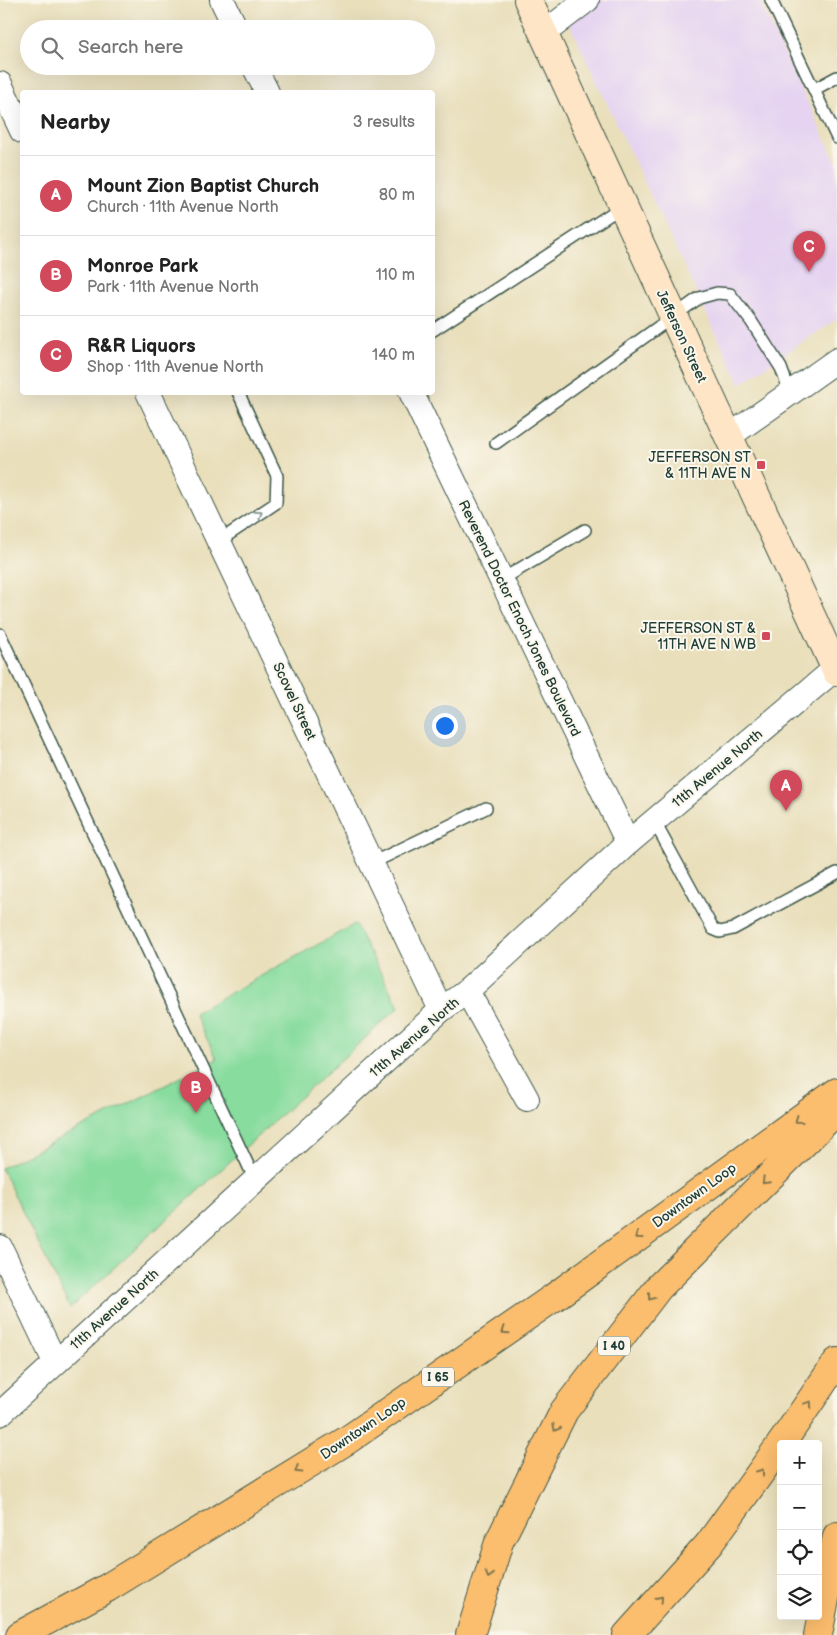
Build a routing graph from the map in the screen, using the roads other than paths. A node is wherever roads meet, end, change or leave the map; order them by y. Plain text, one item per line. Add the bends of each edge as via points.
1 (222, 0) edge
2 (528, 0) edge
3 (588, 0) edge
4 (772, 0) edge
5 (232, 20) edge
6 (544, 33) junction
7 (258, 75) edge
8 (837, 77) edge
9 (0, 84) edge
10 (815, 89) junction
11 (265, 90) edge
12 (20, 127) edge
13 (837, 138) edge
14 (623, 206) junction
15 (673, 316) junction
16 (435, 330) edge
17 (837, 360) edge
18 (790, 393) junction
19 (149, 395) edge
20 (239, 395) edge
21 (412, 395) edge
22 (728, 436) junction
23 (496, 443) dead end
24 (584, 530) dead end
25 (218, 541) junction
26 (502, 580) junction
27 (0, 634) edge
28 (836, 670) edge
29 (486, 808) dead end
30 (654, 821) junction
31 (628, 843) junction
32 (372, 863) junction
33 (837, 874) edge
34 (467, 991) junction
35 (441, 1010) junction
36 (837, 1092) edge
37 (526, 1100) dead end
38 (837, 1110) edge
39 (255, 1180) junction
40 (0, 1247) edge
41 (55, 1362) junction
42 (837, 1362) edge
43 (0, 1414) edge
44 (784, 1440) edge
45 (777, 1450) edge
46 (837, 1536) edge
47 (20, 1635) edge
48 (470, 1635) edge
49 (627, 1635) edge
50 (818, 1635) edge

1 - 5 street
2 - 6 main road, Jefferson Street
3 - 6 street
4 - 10 lane
6 - 14 main road, Jefferson Street
7 - 11 street
8 - 10 lane
9 - 12 street
10 - 13 lane
14 - 15 main road, Jefferson Street
14 - 16 lane
15 - 18 lane via 699,298 717,293 730,294 781,368
15 - 22 main road, Jefferson Street
15 - 23 lane
17 - 18 street
18 - 22 street
19 - 25 street, Scovel Street
25 -> 20 lane via 276,503 277,476
21 - 26 street, Reverend Doctor Enoch Jones Boulevard
22 - 28 main road, Jefferson Street
24 - 26 lane
25 - 32 street, Scovel Street
26 - 31 street, Reverend Doctor Enoch Jones Boulevard
27 - 39 lane
28 - 30 street, 11th Avenue North
29 - 32 lane
30 - 31 street, 11th Avenue North
30 - 33 lane via 713,929 720,932 732,929
31 - 34 street, 11th Avenue North
32 - 35 street, Scovel Street
34 - 35 street, 11th Avenue North
34 - 37 street
35 - 39 street, 11th Avenue North
36 -> 47 highway, Downtown Loop / I 65 via 552,1298 348,1439 107,1588
38 -> 48 highway, I 40 via 659,1287 564,1411 499,1542
39 - 41 street, 11th Avenue North
40 - 41 street
41 - 43 street, 11th Avenue North
44 -> 42 highway
49 -> 45 highway via 709,1544
46 - 50 highway

